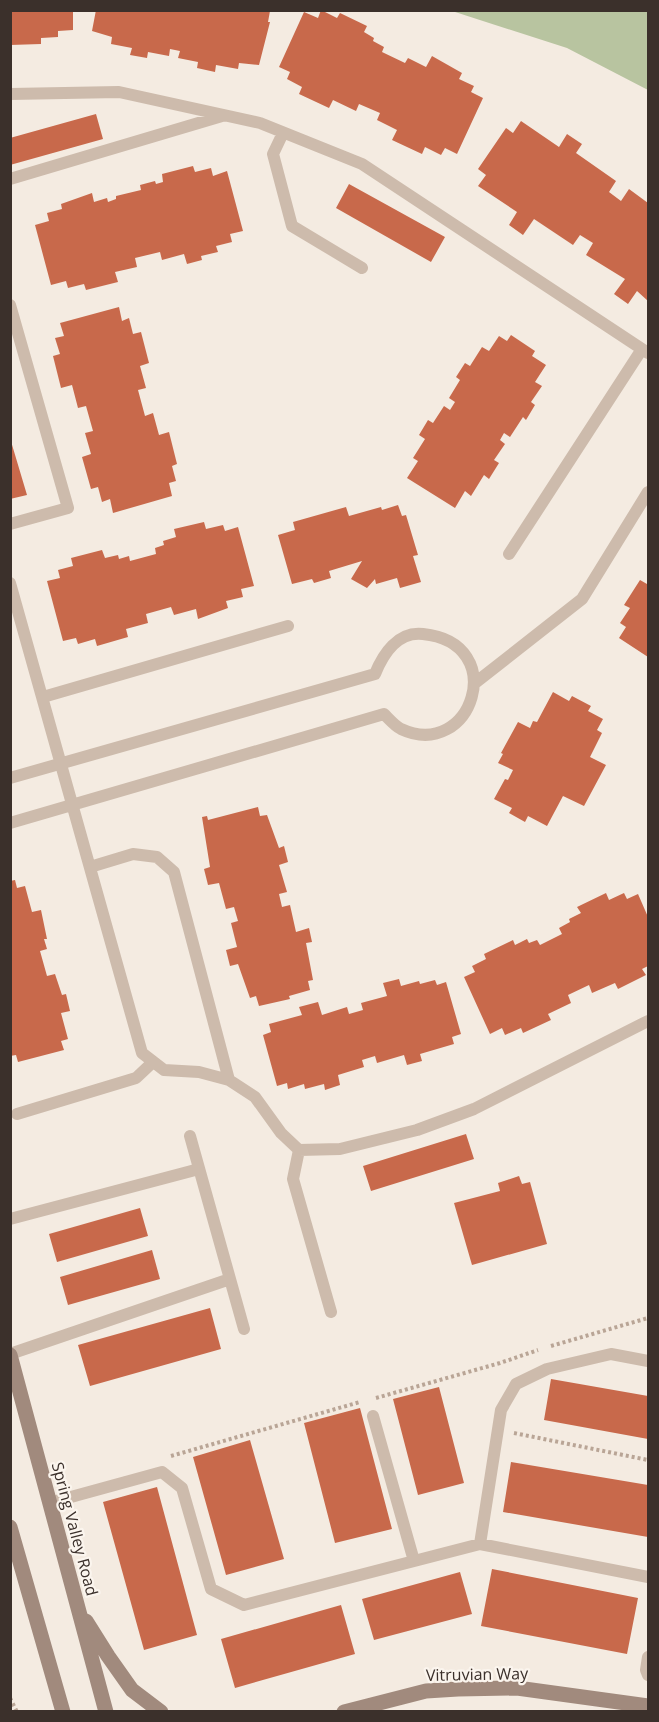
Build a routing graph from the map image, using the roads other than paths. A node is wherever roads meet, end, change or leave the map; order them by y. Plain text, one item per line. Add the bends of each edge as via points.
1 (10, 94) edge
2 (225, 116) junction
3 (283, 133) junction
4 (10, 179) edge
5 (362, 268) dead end
6 (10, 305) edge
7 (645, 351) edge
8 (648, 492) edge
9 (10, 524) edge
10 (509, 554) dead end
11 (10, 583) edge
12 (288, 626) dead end
13 (475, 683) junction
14 (43, 697) junction
15 (61, 763) junction
16 (10, 778) edge
17 (71, 805) junction
18 (10, 822) edge
19 (90, 867) junction
20 (648, 1021) edge
21 (153, 1062) junction
22 (229, 1080) junction
23 (17, 1113) dead end
24 (190, 1136) dead end
25 (299, 1150) junction
26 (199, 1169) junction
27 (10, 1219) edge
28 (230, 1279) junction
29 (330, 1312) dead end
30 (244, 1329) dead end
31 (10, 1354) edge
32 (648, 1361) edge
33 (374, 1416) dead end
34 (50, 1503) junction
35 (10, 1527) edge
36 (480, 1544) junction
37 (414, 1561) junction
38 (648, 1577) edge
39 (76, 1605) junction
40 (648, 1657) edge
41 (648, 1675) edge
42 (648, 1706) edge
43 (63, 1712) edge
44 (106, 1712) edge
45 (161, 1712) edge
46 (344, 1712) edge

1 - 2 lane via 119,92
2 - 3 lane via 260,123
2 - 4 lane
3 - 5 lane via 273,154 292,226
3 - 7 lane via 362,165
6 - 9 lane via 68,508
7 - 10 lane
8 - 13 lane via 582,599
11 - 14 lane
12 - 14 lane
13 - 15 lane via 470,663 458,646 439,635 418,633 398,640 383,654 375,674
13 - 17 lane via 465,713 441,732 420,735 399,728 384,714
14 - 15 lane
15 - 16 lane
15 - 17 lane
17 - 18 lane
17 - 19 lane
19 - 21 lane via 142,1053
19 - 22 lane via 133,854 157,857 174,872
20 - 25 lane via 474,1109 417,1130 340,1149
21 - 22 lane via 164,1070 199,1072
21 - 23 lane via 136,1078
22 - 25 lane via 255,1097
24 - 26 lane
25 - 29 lane via 293,1179
26 - 27 lane
26 - 28 lane
28 - 30 lane
28 - 31 lane
31 - 34 main road, Spring Valley Road
32 - 36 lane via 611,1354 547,1369 516,1384 501,1410
33 - 37 lane
34 - 37 lane via 162,1472 182,1488 211,1589 244,1605
34 - 39 main road, Spring Valley Road
35 - 43 main road
36 - 37 lane
36 - 38 lane
39 - 44 main road, Spring Valley Road
39 - 45 main road via 132,1690
40 - 41 lane
42 - 46 main road, Vitruvian Way via 517,1688 458,1689 426,1691

